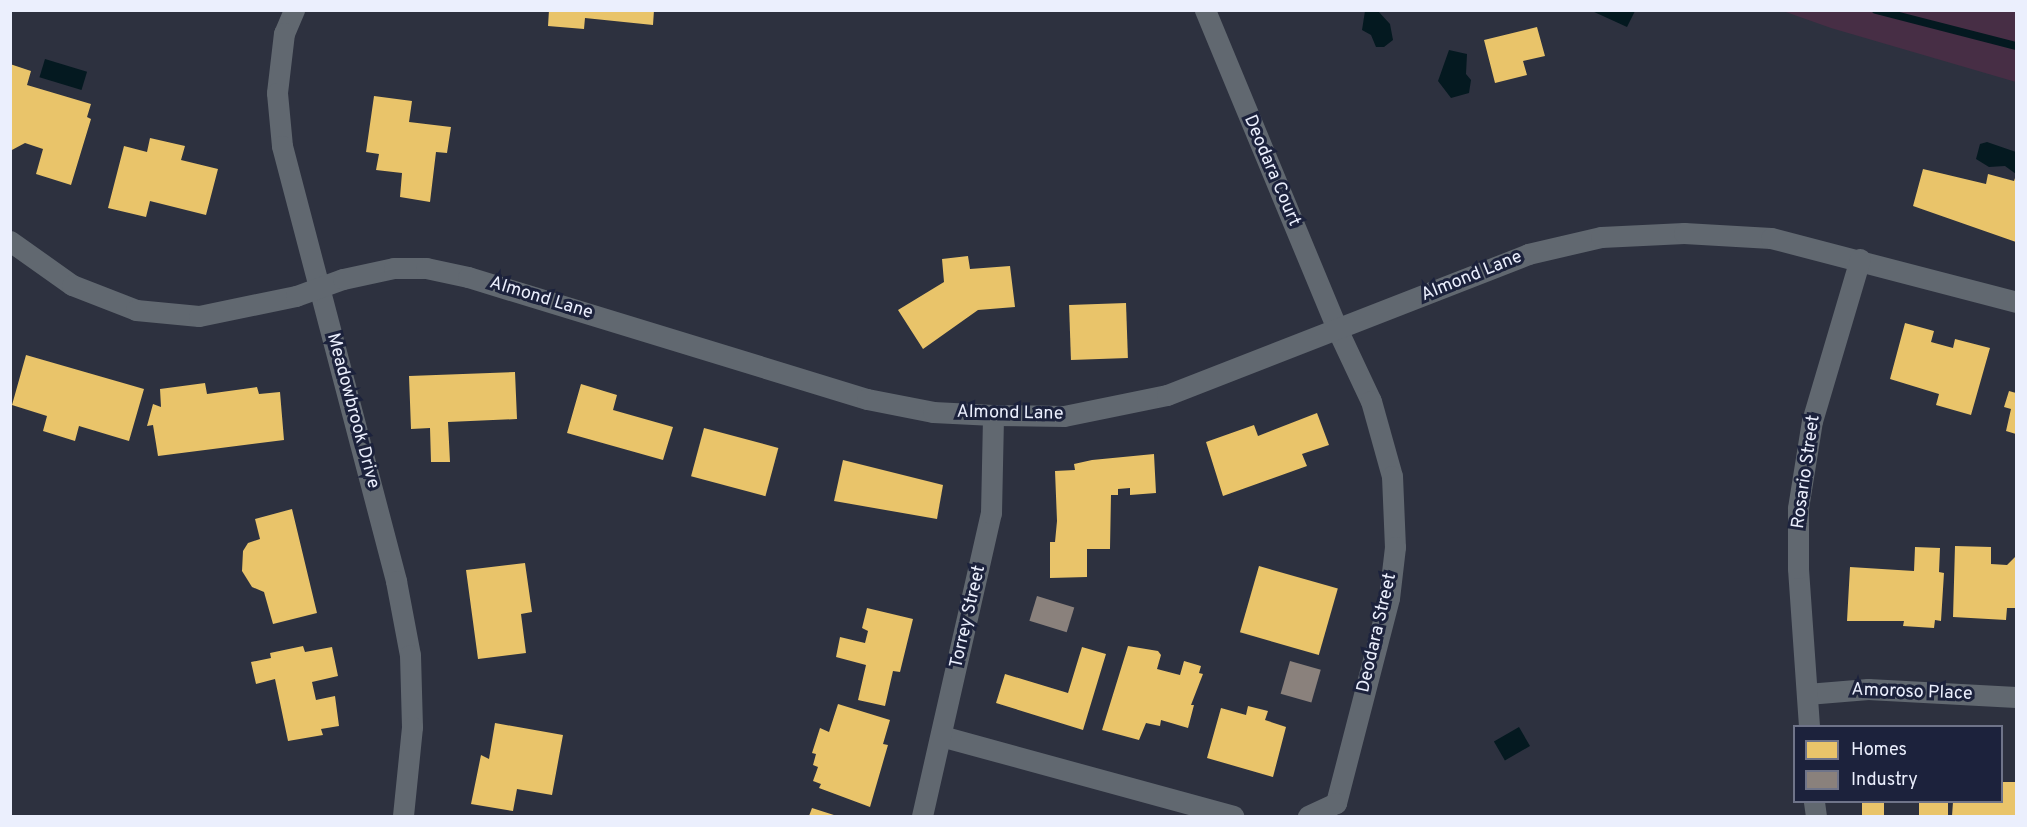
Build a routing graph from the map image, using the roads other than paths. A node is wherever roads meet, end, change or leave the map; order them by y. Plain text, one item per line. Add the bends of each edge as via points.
1 (294, 10) edge
2 (1205, 10) edge
3 (10, 241) edge
4 (1860, 259) junction
5 (320, 287) junction
6 (2016, 302) edge
7 (1338, 331) junction
8 (993, 415) junction
9 (1807, 694) junction
10 (2016, 697) edge
11 (1809, 725) edge
12 (941, 736) junction
13 (404, 816) edge
14 (922, 816) edge
15 (1233, 816) edge
16 (1308, 816) edge

1 - 5 street, Meadowbrook Drive via 284,33 277,93 282,146
2 - 7 street, Deodara Court
3 - 5 street, Almond Lane via 72,285 136,310 199,316 296,296
4 - 6 street, Almond Lane
4 - 7 street, Almond Lane via 1771,238 1684,233 1601,237 1528,254
4 - 9 street, Rosario Street via 1812,421 1798,508
5 - 8 street, Almond Lane via 394,268 426,268 531,296 867,399 933,412
5 - 13 street, Meadowbrook Drive via 396,581 410,655 412,727
7 - 8 street, Almond Lane via 1167,395 1064,417
7 - 16 street, Deodara Street via 1371,400 1389,466 1395,548 1389,598 1336,803
8 - 12 street, Torrey Street via 991,513
9 - 10 street, Amoroso Place via 1868,689
9 - 11 street, Rosario Street
12 - 14 street, Torrey Street
12 - 15 street

